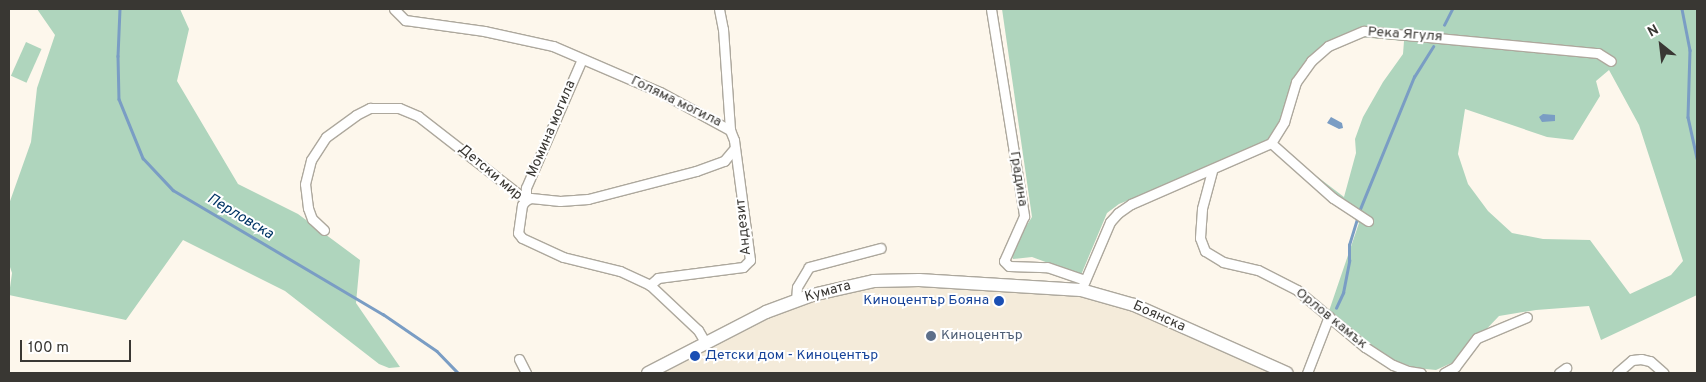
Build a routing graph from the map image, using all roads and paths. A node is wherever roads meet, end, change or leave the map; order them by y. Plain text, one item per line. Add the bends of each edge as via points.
1 (394, 9) edge
2 (719, 9) edge
3 (990, 9) edge
4 (582, 59) junction
5 (1611, 61) dead end
6 (730, 130) junction
7 (1271, 143) junction
8 (734, 149) junction
9 (1212, 171) junction
10 (526, 200) junction
11 (1368, 221) dead end
12 (324, 230) dead end
13 (881, 248) dead end
14 (1083, 285) junction
15 (650, 286) junction
16 (1025, 287) joint
17 (796, 301) junction
18 (1329, 316) junction
19 (1527, 317) dead end
20 (705, 342) junction
21 (518, 359) dead end
22 (526, 373) edge
23 (648, 373) edge
24 (1287, 373) edge
25 (1307, 373) edge
26 (1422, 373) edge
27 (1444, 373) edge
28 (1617, 373) edge
29 (1664, 373) edge

1 - 4 street, Голяма могила via 405,20 484,31 552,46
2 - 6 street
3 - 14 street, Градина via 1024,216 1004,262 1009,266 1047,267
4 - 6 street, Голяма могила via 660,92
4 - 10 street, Момина могила via 526,188
5 - 7 street, Река Ягуля via 1598,53 1364,30 1328,46 1311,61 1296,82 1284,122
6 - 8 street, Голяма могила
7 - 9 street
7 - 11 street via 1333,198
8 - 10 street via 724,161 696,171 588,199
8 - 15 street, Андезит via 750,260 743,267 658,278
9 - 14 street via 1132,204 1118,213 1110,222
9 - 18 street, Орлов камък via 1202,209 1200,238 1205,251 1223,262 1258,270 1297,290
10 - 12 street, Детски мир via 418,116 399,108 370,108 326,138 311,160 305,184 308,208 312,219
10 - 15 street, Детски мир via 518,227 522,238 563,257 620,272
13 - 17 street via 809,267 797,287
14 - 16 main road, Боянска
14 - 24 main road, Боянска
15 - 20 street, Детски мир via 698,330
16 - 17 main road, Кумата via 919,280 874,281
17 - 20 main road, Кумата
18 - 25 street
18 - 26 street, Орлов камък via 1379,357 1408,371
19 - 27 street via 1477,338 1455,367
20 - 23 main road, Кумата
21 - 22 street
28 - 29 street via 1632,360 1641,359 1650,361

